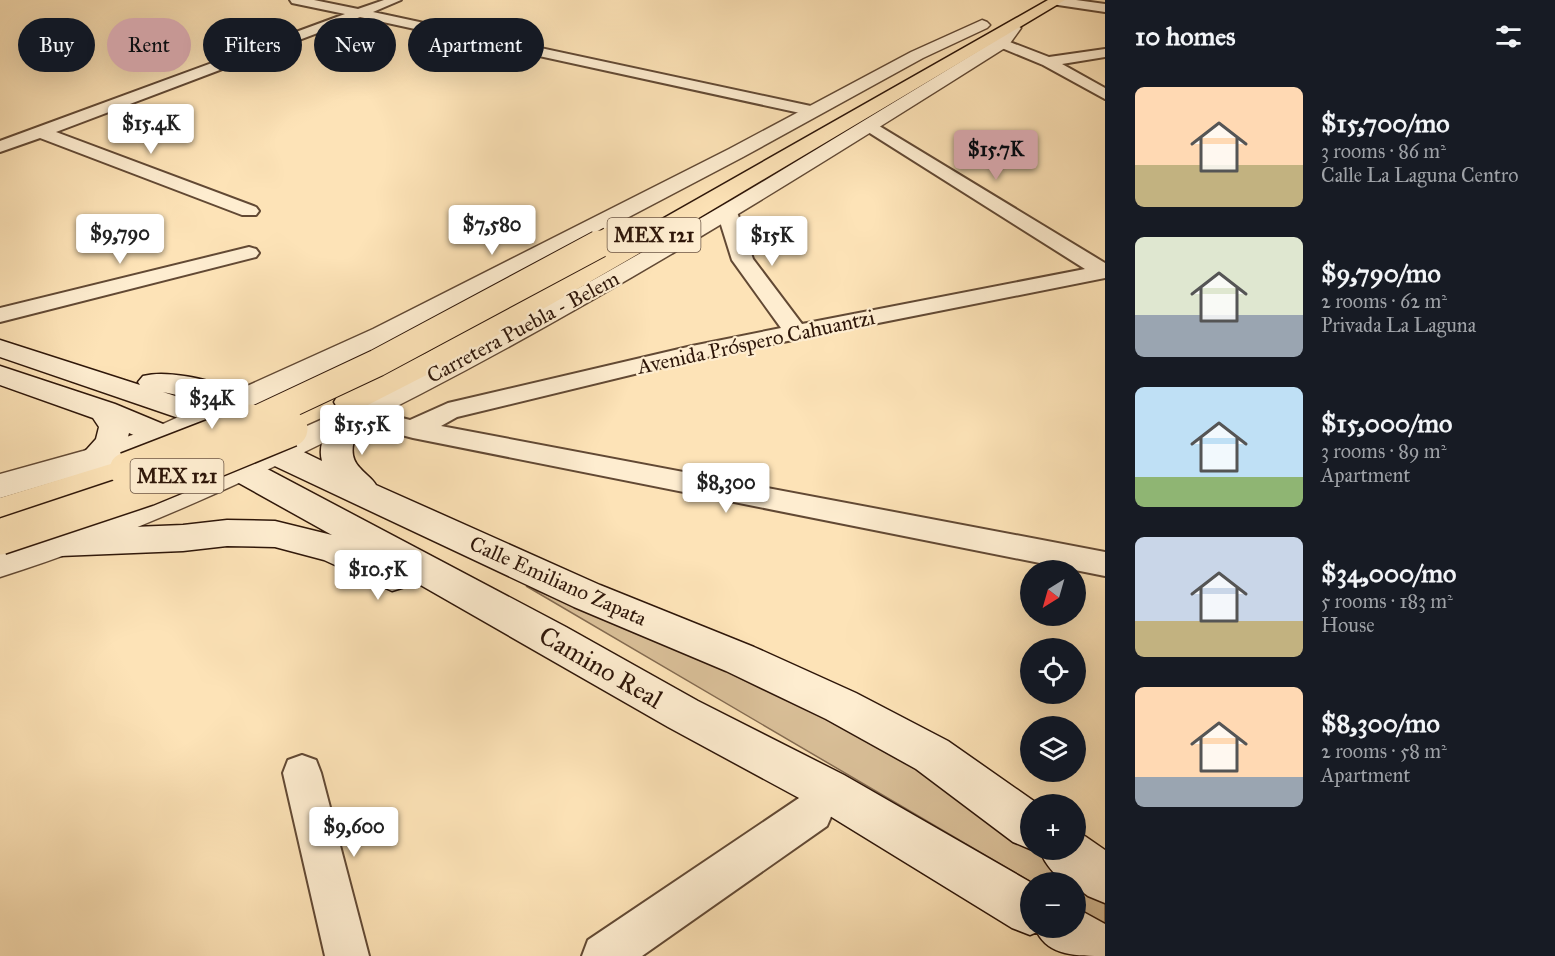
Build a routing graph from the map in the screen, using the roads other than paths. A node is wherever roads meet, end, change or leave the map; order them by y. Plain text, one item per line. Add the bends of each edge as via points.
1 (296, 0) edge
2 (395, 0) edge
3 (1058, 0) edge
4 (1105, 8) edge
5 (360, 13) junction
6 (997, 29) junction
7 (1105, 53) edge
8 (943, 59) junction
9 (1048, 62) junction
10 (1105, 94) edge
11 (814, 111) junction
12 (871, 126) junction
13 (40, 132) junction
14 (0, 147) edge
15 (249, 211) dead end
16 (727, 212) junction
17 (249, 253) dead end
18 (1105, 271) edge
19 (0, 315) edge
20 (796, 333) junction
21 (0, 348) edge
22 (69, 371) junction
23 (0, 375) edge
24 (242, 400) junction
25 (104, 411) junction
26 (207, 417) junction
27 (353, 417) junction
28 (413, 429) junction
29 (165, 435) junction
30 (275, 453) junction
31 (94, 459) junction
32 (240, 469) junction
33 (0, 486) edge
34 (367, 494) junction
35 (0, 511) edge
36 (0, 537) edge
37 (60, 543) junction
38 (0, 563) edge
39 (1105, 564) edge
40 (683, 714) junction
41 (302, 774) dead end
42 (813, 812) dead end
43 (1020, 819) edge
44 (1078, 860) edge
45 (1105, 879) edge
46 (1020, 904) edge
47 (1079, 938) edge
48 (1105, 953) edge
49 (347, 956) edge
50 (604, 956) edge

1 - 5 street
2 - 5 street
3 - 4 street
3 - 6 main road, Carretera Puebla - Belem / MEX 121
5 - 11 street
5 - 13 street
6 - 8 main road, Carretera Puebla - Belem / MEX 121
6 - 8 main road, Carretera Puebla - Belem / MEX 121
6 - 9 street
6 - 11 street, Carretera Puebla - Belem via 917,55
6 - 12 street, Carretera Puebla - Belem
7 - 9 street
8 - 35 main road, Carretera Puebla - Belem / MEX 121, bridge via 377,363 255,421 126,470
8 - 36 main road, Carretera Puebla - Belem / MEX 121, bridge via 569,284 436,358 236,454 74,515
9 - 10 street
11 - 24 street, Carretera Puebla - Belem via 383,335
12 - 16 street, Carretera Puebla - Belem
12 - 18 street
13 - 14 street
13 - 15 street
16 - 20 street via 743,260
16 - 27 street, Carretera Puebla - Belem via 655,256
17 - 19 street
18 - 20 street, Avenida Próspero Cahuantzi
20 - 28 street, Avenida Próspero Cahuantzi via 692,353 448,411
21 - 22 street, Calle Emiliano Zapata
22 - 24 street via 180,385
22 - 26 street, Calle Emiliano Zapata
23 - 25 street
24 - 26 street, Carretera Puebla - Belem
25 - 29 street
25 - 31 street via 115,426 111,443
26 - 29 street, Carretera Puebla - Belem
26 - 30 street, Calle Emiliano Zapata
27 - 28 street
27 - 30 street, Carretera Puebla - Belem
27 - 34 street via 338,438 335,452 341,471
28 - 39 street
29 - 31 street, Carretera Puebla - Belem
29 - 32 street, Camino Real
30 - 32 street, Carretera Puebla - Belem
30 - 34 street, Calle Emiliano Zapata
31 - 33 street, Carretera Puebla - Belem
32 - 37 street, Carretera Puebla - Belem
32 - 40 street, Camino Real
34 - 43 street, Calle Emiliano Zapata via 587,596 841,706 932,755
37 - 38 street, Carretera Puebla - Belem
37 - 40 street via 227,533 275,534 334,549
40 - 46 street, Camino Real via 828,789
41 - 49 street
42 - 50 street
44 - 45 street
47 - 48 street

